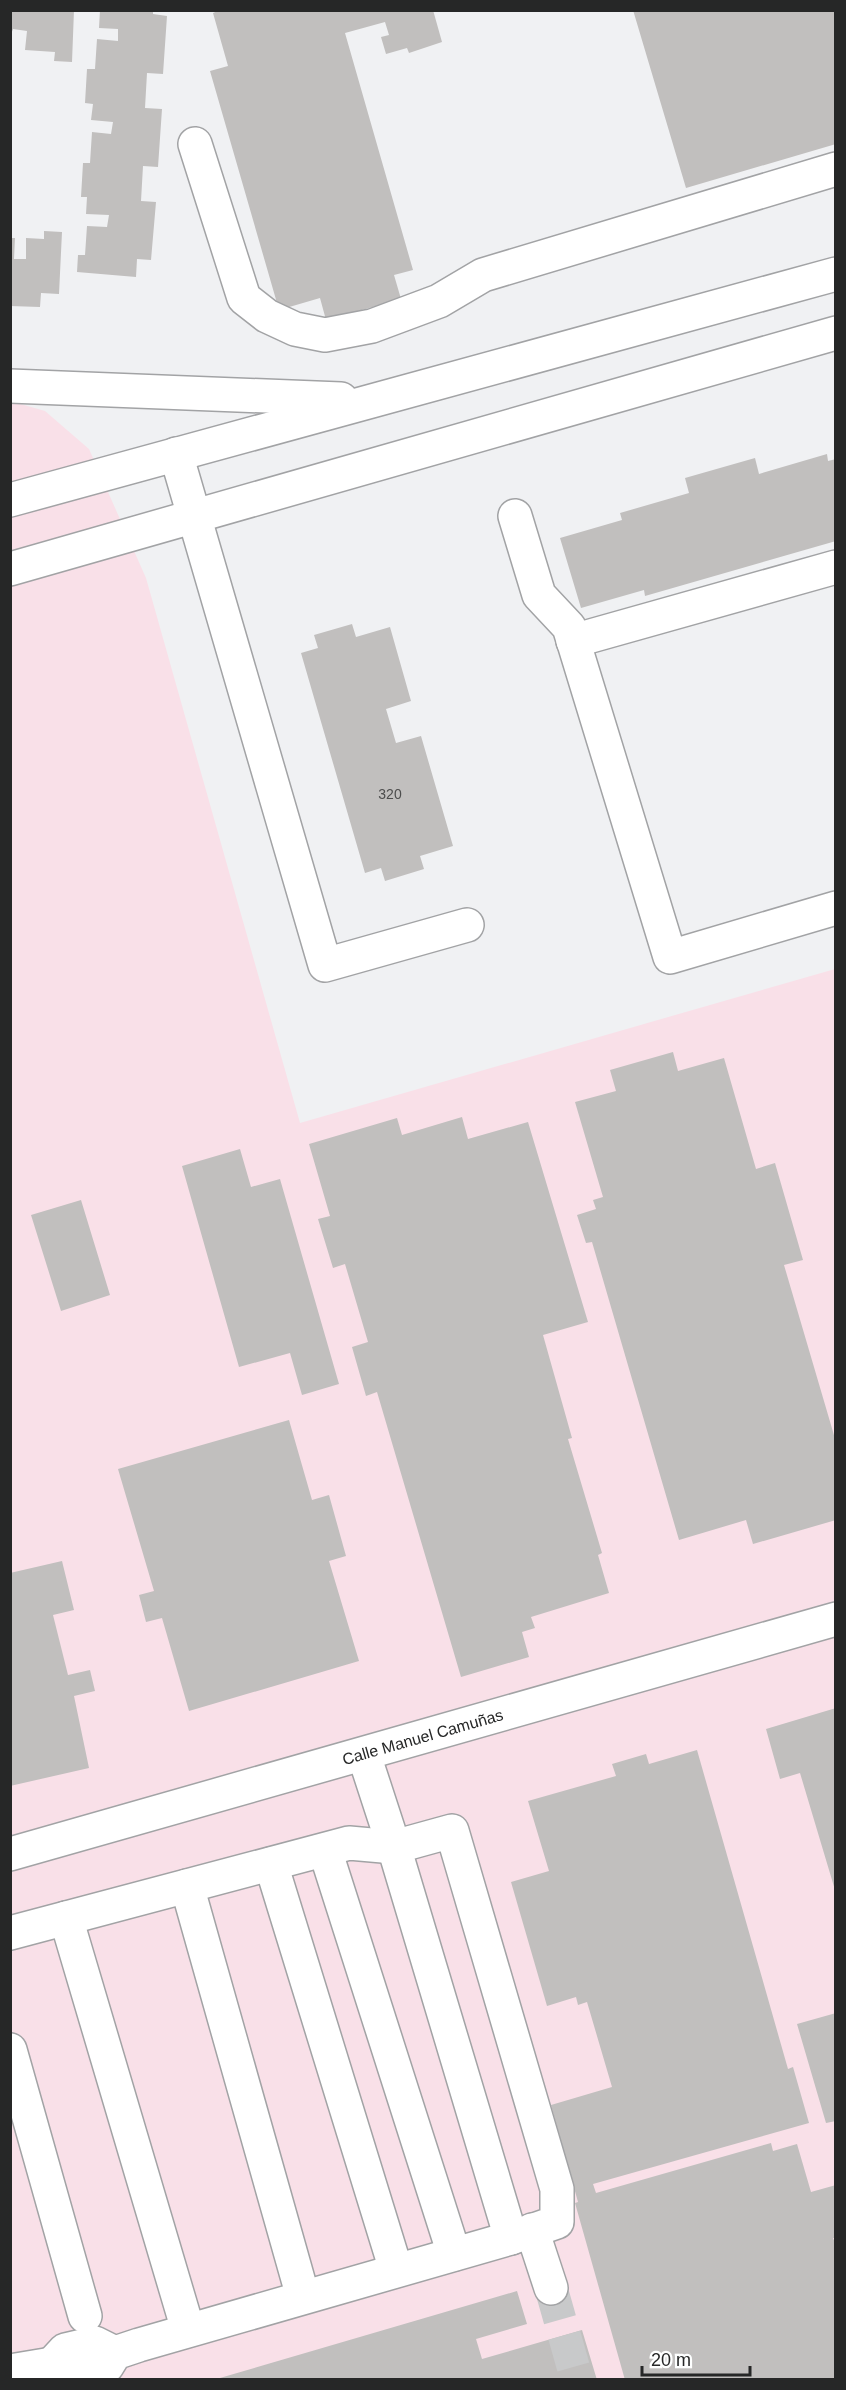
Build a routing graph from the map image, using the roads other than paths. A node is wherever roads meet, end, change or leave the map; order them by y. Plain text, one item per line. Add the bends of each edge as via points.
1 (195, 144) dead end
2 (836, 169) edge
3 (836, 274) edge
4 (836, 333) edge
5 (10, 386) edge
6 (373, 400) junction
7 (176, 454) junction
8 (10, 500) edge
9 (195, 516) junction
10 (515, 516) dead end
11 (836, 567) edge
12 (10, 569) edge
13 (573, 641) junction
14 (836, 908) edge
15 (467, 925) dead end
16 (836, 1618) edge
17 (363, 1755) junction
18 (394, 1847) junction
19 (325, 1850) junction
20 (10, 1854) edge
21 (271, 1864) junction
22 (187, 1886) junction
23 (66, 1918) junction
24 (10, 1932) edge
25 (10, 2050) edge
26 (521, 2234) junction
27 (454, 2254) junction
28 (396, 2270) junction
29 (550, 2288) tunnel mouth
30 (303, 2297) junction
31 (85, 2316) dead end
32 (188, 2330) junction
33 (126, 2359) edge
34 (10, 2371) edge

1 - 2 street via 244,298 267,316 294,329 325,335 383,322 439,301 483,276
3 - 6 street
4 - 9 street
5 - 6 street
6 - 7 street
7 - 8 street
7 - 9 street
9 - 12 street
9 - 15 street via 325,965
10 - 13 street via 539,595 569,627
11 - 13 street
13 - 14 street via 670,957
16 - 17 street, Calle Manuel Camuñas
17 - 18 street
17 - 20 street, Calle Manuel Camuñas
18 - 19 street via 349,1843
18 - 26 street
18 - 26 street via 452,1831 557,2188 557,2222
19 - 21 street
19 - 27 street
21 - 22 street
21 - 28 street
22 - 23 street
22 - 30 street
23 - 24 street
23 - 32 street
25 - 31 street
26 - 27 street
26 - 29 street
27 - 28 street
28 - 30 street
30 - 32 street
32 - 33 street
33 - 34 street via 96,2343 65,2350 52,2364

